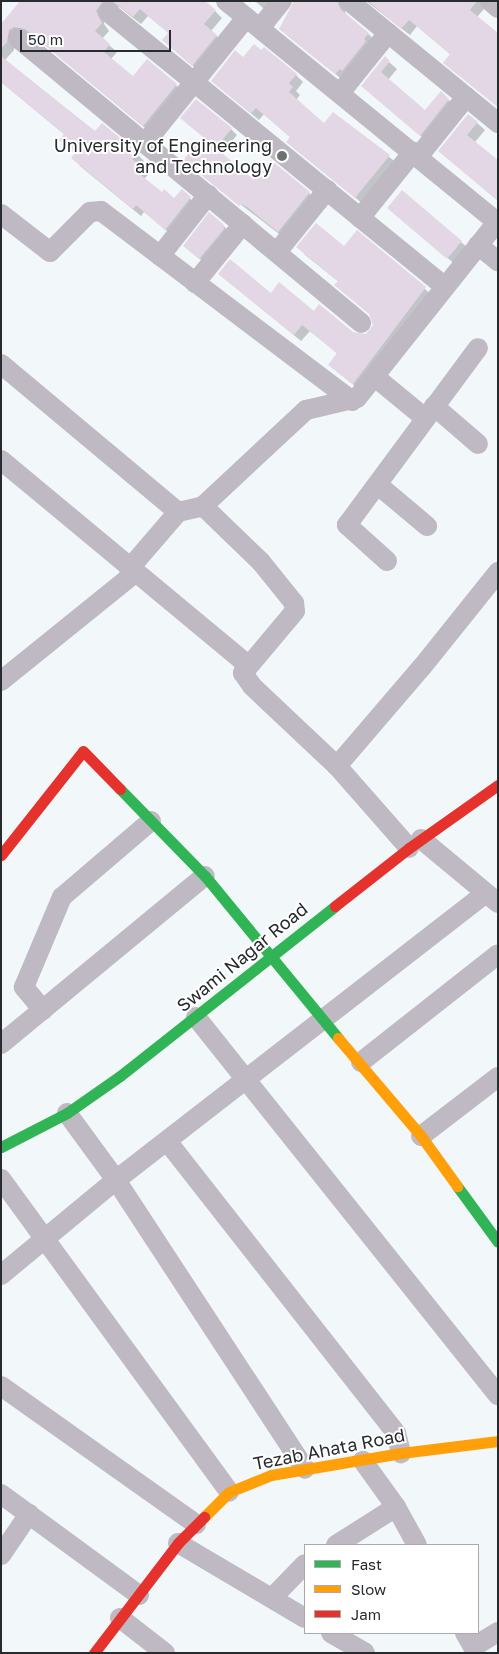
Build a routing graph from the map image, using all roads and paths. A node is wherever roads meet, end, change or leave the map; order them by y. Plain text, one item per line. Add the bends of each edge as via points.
1 (226, 1) edge
2 (282, 1) edge
3 (349, 1) edge
4 (490, 1) edge
5 (498, 8) edge
6 (108, 12) dead end
7 (253, 23) junction
8 (388, 33) junction
9 (18, 38) dead end
10 (194, 83) junction
11 (340, 93) junction
12 (466, 97) junction
13 (498, 123) edge
14 (145, 143) junction
15 (416, 154) junction
16 (327, 190) junction
17 (208, 195) junction
18 (1, 214) edge
19 (360, 218) junction
20 (498, 222) edge
21 (242, 224) junction
22 (478, 245) junction
23 (277, 252) junction
24 (160, 256) junction
25 (498, 261) edge
26 (196, 283) junction
27 (445, 287) junction
28 (361, 323) dead end
29 (478, 348) dead end
30 (1, 364) edge
31 (375, 376) junction
32 (352, 401) junction
33 (430, 412) junction
34 (478, 444) dead end
35 (1, 460) edge
36 (378, 485) junction
37 (203, 506) junction
38 (178, 512) junction
39 (428, 526) dead end
40 (387, 561) dead end
41 (132, 571) junction
42 (498, 572) edge
43 (249, 666) junction
44 (1, 681) edge
45 (337, 766) junction
46 (498, 785) edge
47 (151, 821) junction
48 (415, 844) junction
49 (1, 854) edge
50 (205, 876) junction
51 (492, 898) edge
52 (498, 954) edge
53 (268, 957) junction
54 (43, 1010) junction
55 (196, 1017) junction
56 (321, 1021) junction
57 (1, 1044) edge
58 (361, 1062) junction
59 (498, 1077) edge
60 (245, 1080) junction
61 (67, 1113) junction
62 (421, 1136) junction
63 (4, 1139) edge
64 (166, 1141) junction
65 (1, 1178) edge
66 (116, 1180) junction
67 (494, 1231) edge
68 (46, 1237) junction
69 (1, 1275) edge
70 (1, 1386) edge
71 (498, 1395) edge
72 (498, 1440) edge
73 (401, 1453) junction
74 (363, 1461) junction
75 (306, 1469) junction
76 (229, 1492) junction
77 (1, 1494) edge
78 (396, 1508) junction
79 (29, 1514) junction
80 (196, 1524) junction
81 (178, 1543) junction
82 (338, 1544) edge
83 (416, 1544) edge
84 (1, 1555) edge
85 (304, 1565) edge
86 (139, 1596) junction
87 (272, 1598) junction
88 (304, 1617) edge
89 (120, 1618) junction
90 (498, 1632) edge
91 (333, 1634) edge
92 (466, 1634) edge
93 (94, 1653) edge
94 (166, 1653) edge
95 (365, 1653) edge

1 - 7 street
2 - 7 street
3 - 8 street
4 - 5 street
6 - 10 street
7 - 10 street
7 - 11 street
8 - 11 street
8 - 12 street
9 - 14 street
10 - 14 street
10 - 16 street
11 - 15 street
12 - 13 street
12 - 15 street
14 - 17 street
15 - 19 street
15 - 20 street
16 - 19 street
16 - 23 street
17 - 21 street
17 - 24 street
18 - 24 street via 50,252 90,212 101,211
19 - 27 street
20 - 22 street
21 - 23 street
21 - 26 street
22 - 25 street
22 - 27 street
23 - 28 street
24 - 26 street
26 - 32 street
27 - 31 street
29 - 33 street
30 - 38 street
31 - 32 street
31 - 33 street
32 - 37 street via 306,410
33 - 34 street
33 - 36 street
35 - 41 street
36 - 39 street
36 - 40 street via 347,526
37 - 38 street
37 - 43 street via 261,562 294,603 295,611
38 - 41 street
41 - 43 street
41 - 44 street
42 - 45 street
43 - 45 street via 243,673 252,686
45 - 48 street
46 - 48 street, Swami Nagar Road
47 - 49 street via 84,751
47 - 50 street
47 - 54 street via 62,898 24,987
48 - 51 street
48 - 53 street, Swami Nagar Road
50 - 53 street
50 - 54 street
51 - 56 street
52 - 58 street
53 - 55 street, Swami Nagar Road
53 - 56 street
54 - 57 street
55 - 60 street
55 - 61 street, Swami Nagar Road
56 - 58 street
56 - 60 street
58 - 62 street
59 - 62 street
60 - 64 street
60 - 71 street
61 - 63 street, Swami Nagar Road
61 - 66 street
62 - 67 street
64 - 66 street
64 - 73 street via 396,1433
65 - 68 street
66 - 68 street
66 - 75 street
68 - 69 street
68 - 76 street
70 - 80 street
72 - 73 street, Tezab Ahata Road
73 - 74 street, Tezab Ahata Road
74 - 75 street, Tezab Ahata Road
74 - 78 street
75 - 76 street, Tezab Ahata Road via 252,1480
76 - 80 street, Tezab Ahata Road
77 - 79 street
78 - 82 street
78 - 83 street
79 - 84 street
79 - 86 street
80 - 81 street, Tezab Ahata Road
81 - 86 street, Tezab Ahata Road
81 - 87 street
85 - 87 street
86 - 89 street, Tezab Ahata Road
87 - 88 street
89 - 93 street, Tezab Ahata Road
89 - 94 street
90 - 92 street via 473,1647
91 - 95 street

